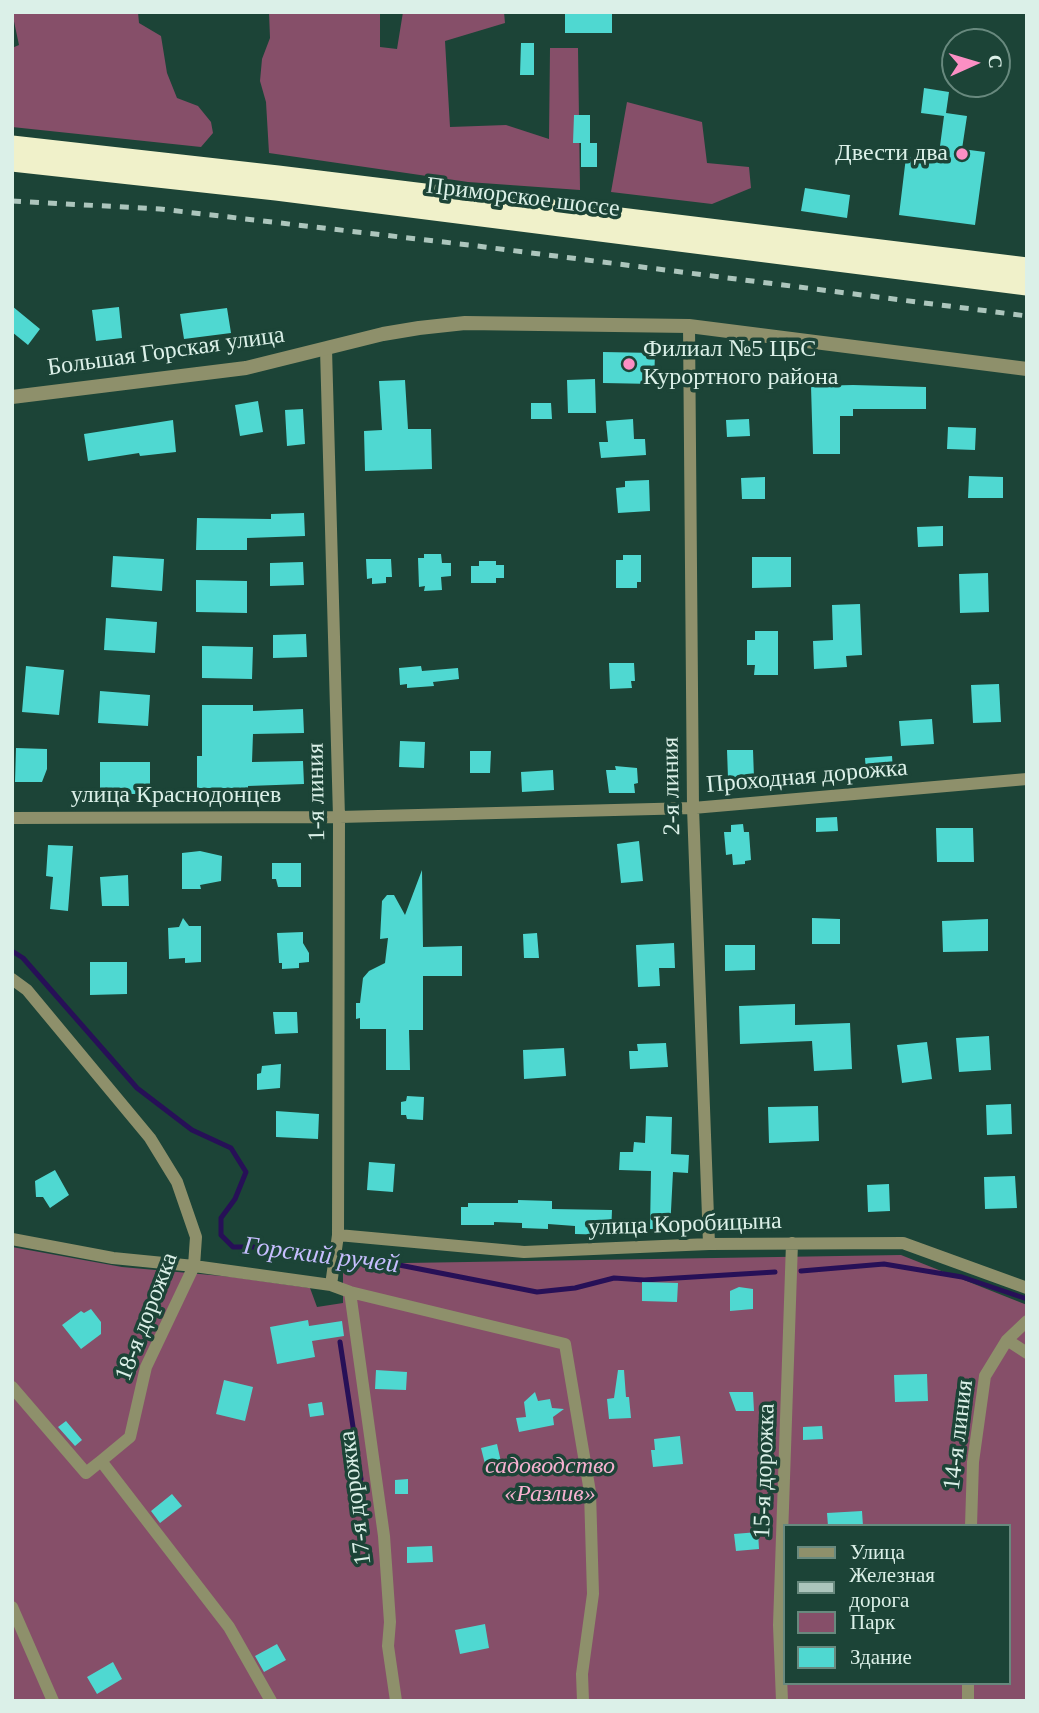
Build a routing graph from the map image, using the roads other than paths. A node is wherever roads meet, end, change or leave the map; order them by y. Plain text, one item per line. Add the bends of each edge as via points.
1 (12, 145) edge
2 (12, 162) edge
3 (1027, 267) edge
4 (1027, 286) edge
5 (689, 326) junction
6 (326, 349) junction
7 (1027, 369) edge
8 (12, 397) edge
9 (1027, 779) edge
10 (693, 808) junction
11 (339, 817) junction
12 (12, 818) edge
13 (12, 979) edge
14 (12, 1239) edge
15 (337, 1241) junction
16 (792, 1242) junction
17 (709, 1244) junction
18 (194, 1266) junction
19 (331, 1285) junction
20 (1027, 1289) edge
21 (350, 1292) junction
22 (1027, 1321) edge
23 (1007, 1340) junction
24 (1027, 1353) edge
25 (12, 1387) edge
26 (101, 1461) junction
27 (971, 1524) edge
28 (12, 1607) edge
29 (53, 1701) edge
30 (271, 1701) edge
31 (396, 1701) edge
32 (583, 1701) edge
33 (782, 1701) edge

1 - 3 highway, Приморское шоссе
2 - 4 highway, Приморское шоссе
5 - 6 street, Большая Горская улица via 465,323 383,334
5 - 7 street, Большая Горская улица
5 - 10 street, 2-я линия
6 - 8 street, Большая Горская улица via 246,368
6 - 11 street, 1-я линия
9 - 10 street, Проходная дорожка
10 - 11 street, Проходная дорожка
10 - 17 street, 2-я линия
11 - 12 street, улица Краснодонцев
11 - 15 street, 1-я линия
13 - 18 street, 18-я дорожка via 27,990 150,1138 177,1182 196,1237
14 - 18 street via 113,1258
15 - 17 street, улица Коробицына via 524,1252
15 - 19 street, 1-я линия
16 - 17 street, улица Коробицына
16 - 20 street, улица Коробицына via 902,1243
16 - 33 street, 15-я дорожка via 779,1625
18 - 19 street
18 - 26 street, 18-я дорожка via 146,1367 130,1437
19 - 21 street
21 - 31 street, 17-я дорожка via 383,1524 388,1646
21 - 32 street via 565,1343 590,1492 593,1594 582,1674
22 - 23 street, 14-я линия
23 - 24 street
23 - 27 street, 14-я линия via 985,1376 973,1462
25 - 26 street via 86,1473
26 - 30 street via 229,1627
28 - 29 street

